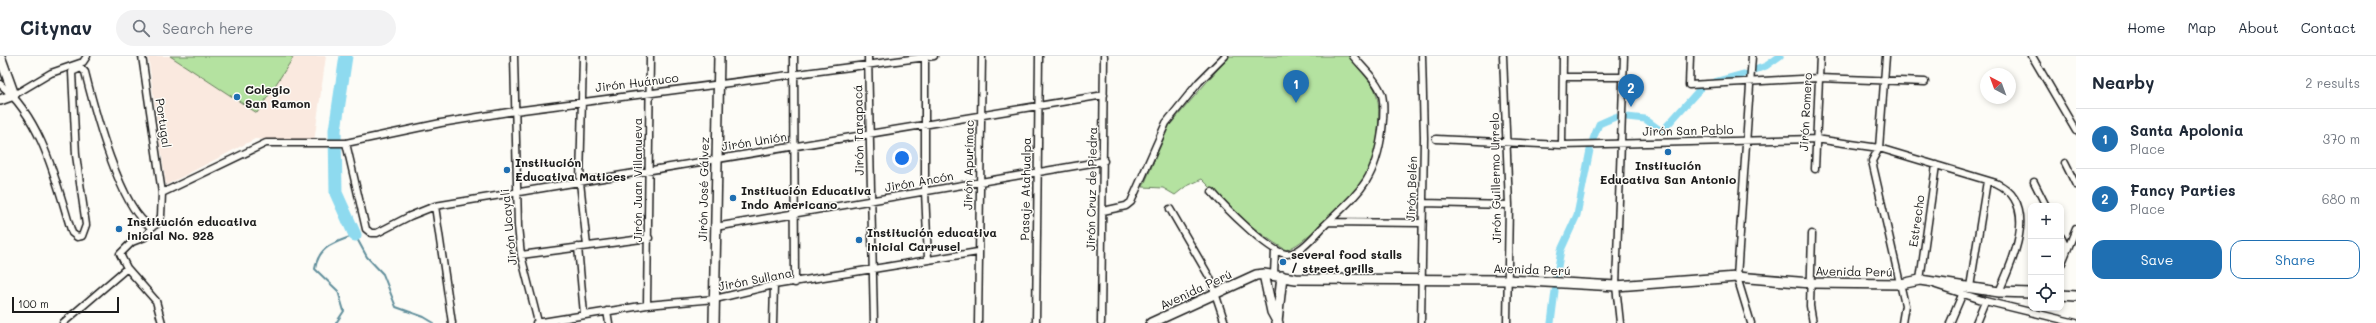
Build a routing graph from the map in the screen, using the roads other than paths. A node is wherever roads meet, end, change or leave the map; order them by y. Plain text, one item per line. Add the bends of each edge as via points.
1 (0, 56) edge
2 (87, 56) edge
3 (142, 56) edge
4 (514, 56) edge
5 (583, 56) edge
6 (650, 56) edge
7 (719, 56) edge
8 (794, 56) edge
9 (868, 56) edge
10 (934, 56) edge
11 (982, 56) edge
12 (1039, 56) edge
13 (1104, 56) edge
14 (1226, 56) edge
15 (1353, 56) edge
16 (1422, 56) edge
17 (1503, 56) edge
18 (1563, 56) edge
19 (1624, 56) edge
20 (1690, 56) edge
21 (1752, 56) edge
22 (1820, 56) edge
23 (1886, 56) edge
24 (2032, 56) edge
25 (925, 57) edge
26 (868, 64) junction
27 (82, 65) junction
28 (794, 74) junction
29 (1563, 77) junction
30 (1623, 77) junction
31 (1819, 78) junction
32 (1883, 80) junction
33 (1751, 81) junction
34 (1926, 82) dead end
35 (0, 84) edge
36 (718, 84) junction
37 (649, 93) junction
38 (14, 95) junction
39 (1104, 95) junction
40 (0, 100) edge
41 (583, 102) junction
42 (1038, 106) junction
43 (515, 111) junction
44 (981, 115) junction
45 (924, 124) junction
46 (2076, 131) edge
47 (870, 134) junction
48 (1436, 139) dead end
49 (1816, 139) junction
50 (1508, 142) junction
51 (1746, 142) junction
52 (344, 143) junction
53 (1622, 143) junction
54 (1562, 145) junction
55 (793, 147) junction
56 (1879, 148) junction
57 (717, 159) junction
58 (1104, 161) junction
59 (2065, 163) dead end
60 (1936, 165) junction
61 (1814, 169) dead end
62 (648, 170) junction
63 (1037, 173) junction
64 (1987, 181) junction
65 (580, 182) junction
66 (2034, 182) dead end
67 (979, 183) junction
68 (2076, 185) edge
69 (925, 191) junction
70 (1212, 192) dead end
71 (162, 193) junction
72 (516, 194) junction
73 (872, 201) junction
74 (1423, 203) junction
75 (2044, 203) edge
76 (1509, 205) junction
77 (435, 206) junction
78 (1170, 209) dead end
79 (1103, 211) junction
80 (793, 213) junction
81 (1328, 222) junction
82 (1421, 223) junction
83 (715, 226) junction
84 (152, 227) junction
85 (2076, 229) edge
86 (1812, 234) dead end
87 (649, 238) junction
88 (2062, 239) edge
89 (587, 246) junction
90 (578, 247) junction
91 (2067, 249) junction
92 (1275, 250) junction
93 (978, 252) junction
94 (521, 255) junction
95 (2064, 257) edge
96 (928, 259) junction
97 (127, 268) junction
98 (873, 270) junction
99 (1264, 274) junction
100 (1278, 276) junction
101 (1737, 277) junction
102 (1422, 280) junction
103 (1508, 280) junction
104 (1920, 280) junction
105 (1932, 282) junction
106 (795, 283) junction
107 (1811, 283) junction
108 (1901, 284) junction
109 (774, 285) junction
110 (1616, 286) junction
111 (1970, 287) junction
112 (1999, 292) junction
113 (2028, 293) edge
114 (1216, 294) junction
115 (1962, 295) junction
116 (2064, 295) edge
117 (2076, 296) edge
118 (715, 299) junction
119 (1985, 302) junction
120 (647, 305) junction
121 (607, 311) junction
122 (584, 314) junction
123 (2036, 315) junction
124 (553, 322) edge
125 (63, 323) edge
126 (162, 323) edge
127 (452, 323) edge
128 (537, 323) edge
129 (609, 323) edge
130 (714, 323) edge
131 (773, 323) edge
132 (874, 323) edge
133 (978, 323) edge
134 (1036, 323) edge
135 (1101, 323) edge
136 (1152, 323) edge
137 (1225, 323) edge
138 (1277, 323) edge
139 (1421, 323) edge
140 (1507, 323) edge
141 (1620, 323) edge
142 (1751, 323) edge
143 (1813, 323) edge
144 (1902, 323) edge
145 (1950, 323) edge
146 (1976, 323) edge
147 (2035, 323) edge
148 (2076, 323) edge

1 - 38 street
2 - 27 street
3 - 71 street, Portugal
4 - 43 street, Jirón Ucayali
5 - 41 street
6 - 37 street, Jirón Juan Villanueva
7 - 36 street, Jirón José Gálvez
8 - 28 street
9 - 26 street, Jirón Tarapacá
10 - 25 street, Jirón Huánuco
11 - 44 street, Jirón Apurímac
12 - 42 street, Pasaje Atahualpa
13 - 39 street, Jirón Cruz de Piedra
14 - 79 street via 1199,82 1166,123 1131,202 1126,206
15 - 81 street via 1382,94 1384,112 1378,156 1371,176 1360,192
16 - 74 street, Jirón Belén
17 - 50 street, Jirón Guillermo Urrelo
18 - 29 street
19 - 30 street
20 - 33 street via 1689,85
21 - 33 street
22 - 31 street, Jirón Romero
23 - 32 street
24 - 46 street
25 - 26 street, Jirón Huánuco
25 - 45 street
26 - 28 street, Jirón Huánuco
26 - 47 street, Jirón Tarapacá
27 - 38 street via 51,73
27 - 38 street via 72,72 76,155 86,225 82,236 76,237 72,233 48,156
27 - 84 street via 99,127 117,176 139,216 145,224
28 - 36 street, Jirón Huánuco
28 - 55 street
29 - 30 street
29 - 54 street
30 - 53 street
31 - 32 street
31 - 33 street
31 - 49 street, Jirón Romero
32 - 34 street
32 - 56 street
33 - 51 street
35 - 38 street
36 - 37 street, Jirón Huánuco
36 - 57 street, Jirón José Gálvez
37 - 41 street, Jirón Huánuco
37 - 62 street, Jirón Juan Villanueva
38 - 40 street
39 - 42 street, Jirón Unión
39 - 58 street, Jirón Cruz de Piedra
41 - 43 street, Jirón Huánuco
41 - 65 street
42 - 44 street, Jirón Unión
42 - 63 street, Pasaje Atahualpa
43 - 52 street, Jirón Huánuco
43 - 72 street, Jirón Ucayali
44 - 45 street, Jirón Unión
44 - 67 street, Jirón Apurímac
45 - 47 street, Jirón Unión
45 - 69 street
47 - 55 street, Jirón Unión
47 - 73 street, Jirón Tarapacá
48 - 50 street, Jirón San Pablo
49 - 51 street, Jirón San Pablo
49 - 56 street, Jirón San Pablo
49 - 61 street, Jirón Romero
50 - 54 street, Jirón San Pablo
50 - 76 street, Jirón Guillermo Urrelo
51 - 53 street, Jirón San Pablo
51 - 101 street
52 - 71 street, Jirón Huánuco via 266,143
52 - 77 street, Jirón Unión via 366,229 371,233 383,232 410,216
53 - 54 street, Jirón San Pablo
53 - 110 street
55 - 57 street, Jirón Unión
55 - 80 street
56 - 60 street, Jirón San Pablo
56 - 108 street via 1872,161
57 - 62 street, Jirón Unión
57 - 83 street, Jirón José Gálvez
58 - 63 street, Jirón Ancón
58 - 79 street, Jirón Cruz de Piedra
59 - 68 street
60 - 64 street, Jirón San Pablo
60 - 104 street, Estrecho
62 - 65 street, Jirón Unión
62 - 87 street, Jirón Juan Villanueva
63 - 67 street, Jirón Ancón
63 - 134 street, Pasaje Atahualpa
64 - 111 street
64 - 112 street, Jirón San Pablo via 2009,191 2020,221 2019,241
65 - 72 street, Jirón Unión
65 - 89 street
66 - 75 street
67 - 69 street, Jirón Ancón
67 - 93 street, Jirón Apurímac
69 - 73 street, Jirón Ancón
69 - 96 street
70 - 92 street via 1229,211
71 - 84 street, Portugal via 161,216
72 - 77 street, Jirón Unión
72 - 94 street, Jirón Ucayali
73 - 80 street, Jirón Ancón
73 - 98 street, Jirón Tarapacá
74 - 76 street
74 - 82 street, Jirón Belén
76 - 103 street, Jirón Guillermo Urrelo
77 - 127 street
78 - 114 street via 1203,263
79 - 135 street, Jirón Cruz de Piedra
80 - 83 street, Jirón Ancón
80 - 106 street
81 - 82 street
81 - 92 street via 1300,249 1286,254
82 - 102 street, Jirón Belén
83 - 118 street, Jirón José Gálvez
84 - 97 street, Portugal via 145,237 123,249 120,254
85 - 91 street
86 - 107 street
87 - 89 street
87 - 120 street, Jirón Juan Villanueva
88 - 91 street
89 - 90 street
90 - 94 street
90 - 122 street
91 - 95 street
92 - 100 street
93 - 96 street, Jirón Sullana
93 - 133 street, Jirón Apurímac
94 - 128 street, Jirón Ucayali
96 - 98 street, Jirón Sullana
97 - 125 street
97 - 126 street via 156,301
98 - 106 street, Jirón Sullana
98 - 132 street, Jirón Tarapacá
99 - 100 street, Avenida Perú
99 - 114 street, Avenida Perú via 1256,275
99 - 138 street via 1272,312
100 - 102 street, Avenida Perú via 1296,279
100 - 138 street
101 - 107 street, Avenida Perú
101 - 110 street, Avenida Perú
101 - 142 street
102 - 103 street, Avenida Perú
102 - 139 street, Jirón Belén
103 - 110 street, Avenida Perú
103 - 140 street, Jirón Guillermo Urrelo
104 - 105 street
104 - 108 street, Avenida Perú
105 - 111 street
105 - 115 street
106 - 109 street, Jirón Sullana
107 - 108 street, Avenida Perú
107 - 143 street
108 - 144 street via 1905,306
109 - 118 street, Jirón Sullana
109 - 131 street
110 - 141 street
111 - 112 street
112 - 113 street
114 - 136 street, Avenida Perú
114 - 137 street
115 - 119 street
115 - 145 street
116 - 117 street
118 - 120 street, Jirón Sullana
118 - 130 street, Jirón José Gálvez
119 - 123 street
119 - 146 street
120 - 121 street, Jirón Sullana
121 - 122 street, Jirón Sullana
121 - 129 street
122 - 124 street, Jirón Sullana
123 - 147 street
123 - 148 street
124 - 128 street, Jirón Sullana

